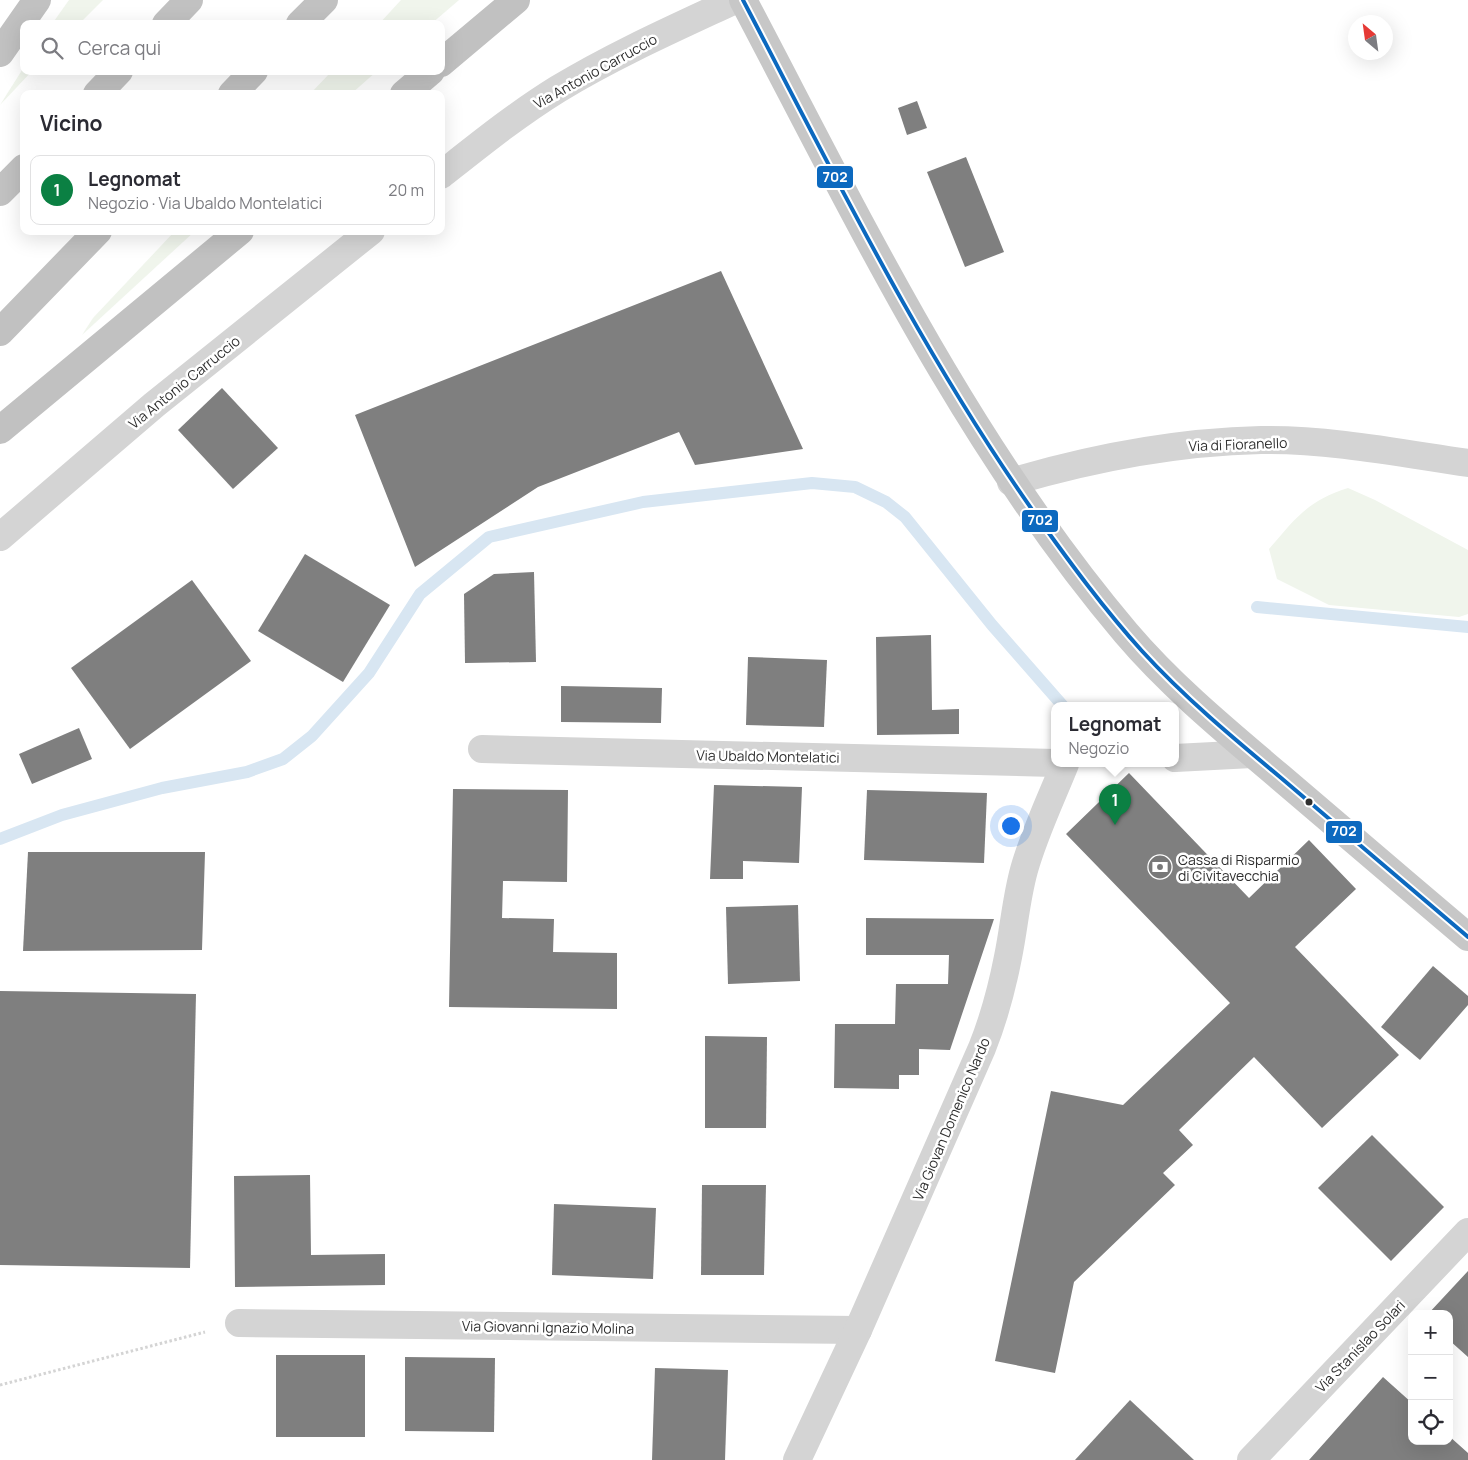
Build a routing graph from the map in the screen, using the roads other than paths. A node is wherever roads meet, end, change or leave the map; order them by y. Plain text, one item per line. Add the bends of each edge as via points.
1 (37, 0) edge
2 (190, 0) edge
3 (324, 0) edge
4 (516, 0) edge
5 (735, 0) edge
6 (743, 0) edge
7 (23, 20) edge
8 (170, 20) edge
9 (304, 20) edge
10 (20, 24) edge
11 (0, 53) edge
12 (445, 60) edge
13 (115, 75) edge
14 (250, 75) edge
15 (426, 75) edge
16 (101, 90) edge
17 (236, 90) edge
18 (409, 90) edge
19 (20, 172) edge
20 (445, 173) edge
21 (0, 192) edge
22 (94, 235) edge
23 (235, 235) edge
24 (367, 235) edge
25 (0, 332) edge
26 (0, 430) edge
27 (1468, 463) edge
28 (1011, 482) junction
29 (0, 537) edge
30 (482, 749) dead end
31 (1252, 754) junction
32 (1179, 758) edge
33 (1051, 763) edge
34 (1064, 767) edge
35 (1468, 937) edge
36 (1468, 1232) edge
37 (239, 1323) road end
38 (858, 1330) junction
39 (797, 1460) edge
40 (1251, 1460) edge

1 - 7 highway
2 - 8 highway
3 - 9 highway
4 - 12 highway
5 - 20 street, Via Antonio Carruccio via 558,89 498,130
6 - 28 main road via 912,321
10 - 11 highway
13 - 16 highway
14 - 17 highway
15 - 18 highway
19 - 21 highway
22 - 25 highway
23 - 26 highway
24 - 29 street, Via Antonio Carruccio via 154,405
27 - 28 street, Via di Fioranello via 1334,444 1261,440 1199,444 1094,460
28 - 31 main road via 1065,557 1128,635 1187,697
30 - 33 street, Via Ubaldo Montelatici
31 - 32 street
31 - 35 main road
34 - 38 street, Via Giovan Domenico Nardo via 1024,870 1014,912 1009,955 990,1027 974,1070
36 - 40 street, Via Stanislao Solari
37 - 38 street, Via Giovanni Ignazio Molina
38 - 39 street, Via Giovan Domenico Nardo

